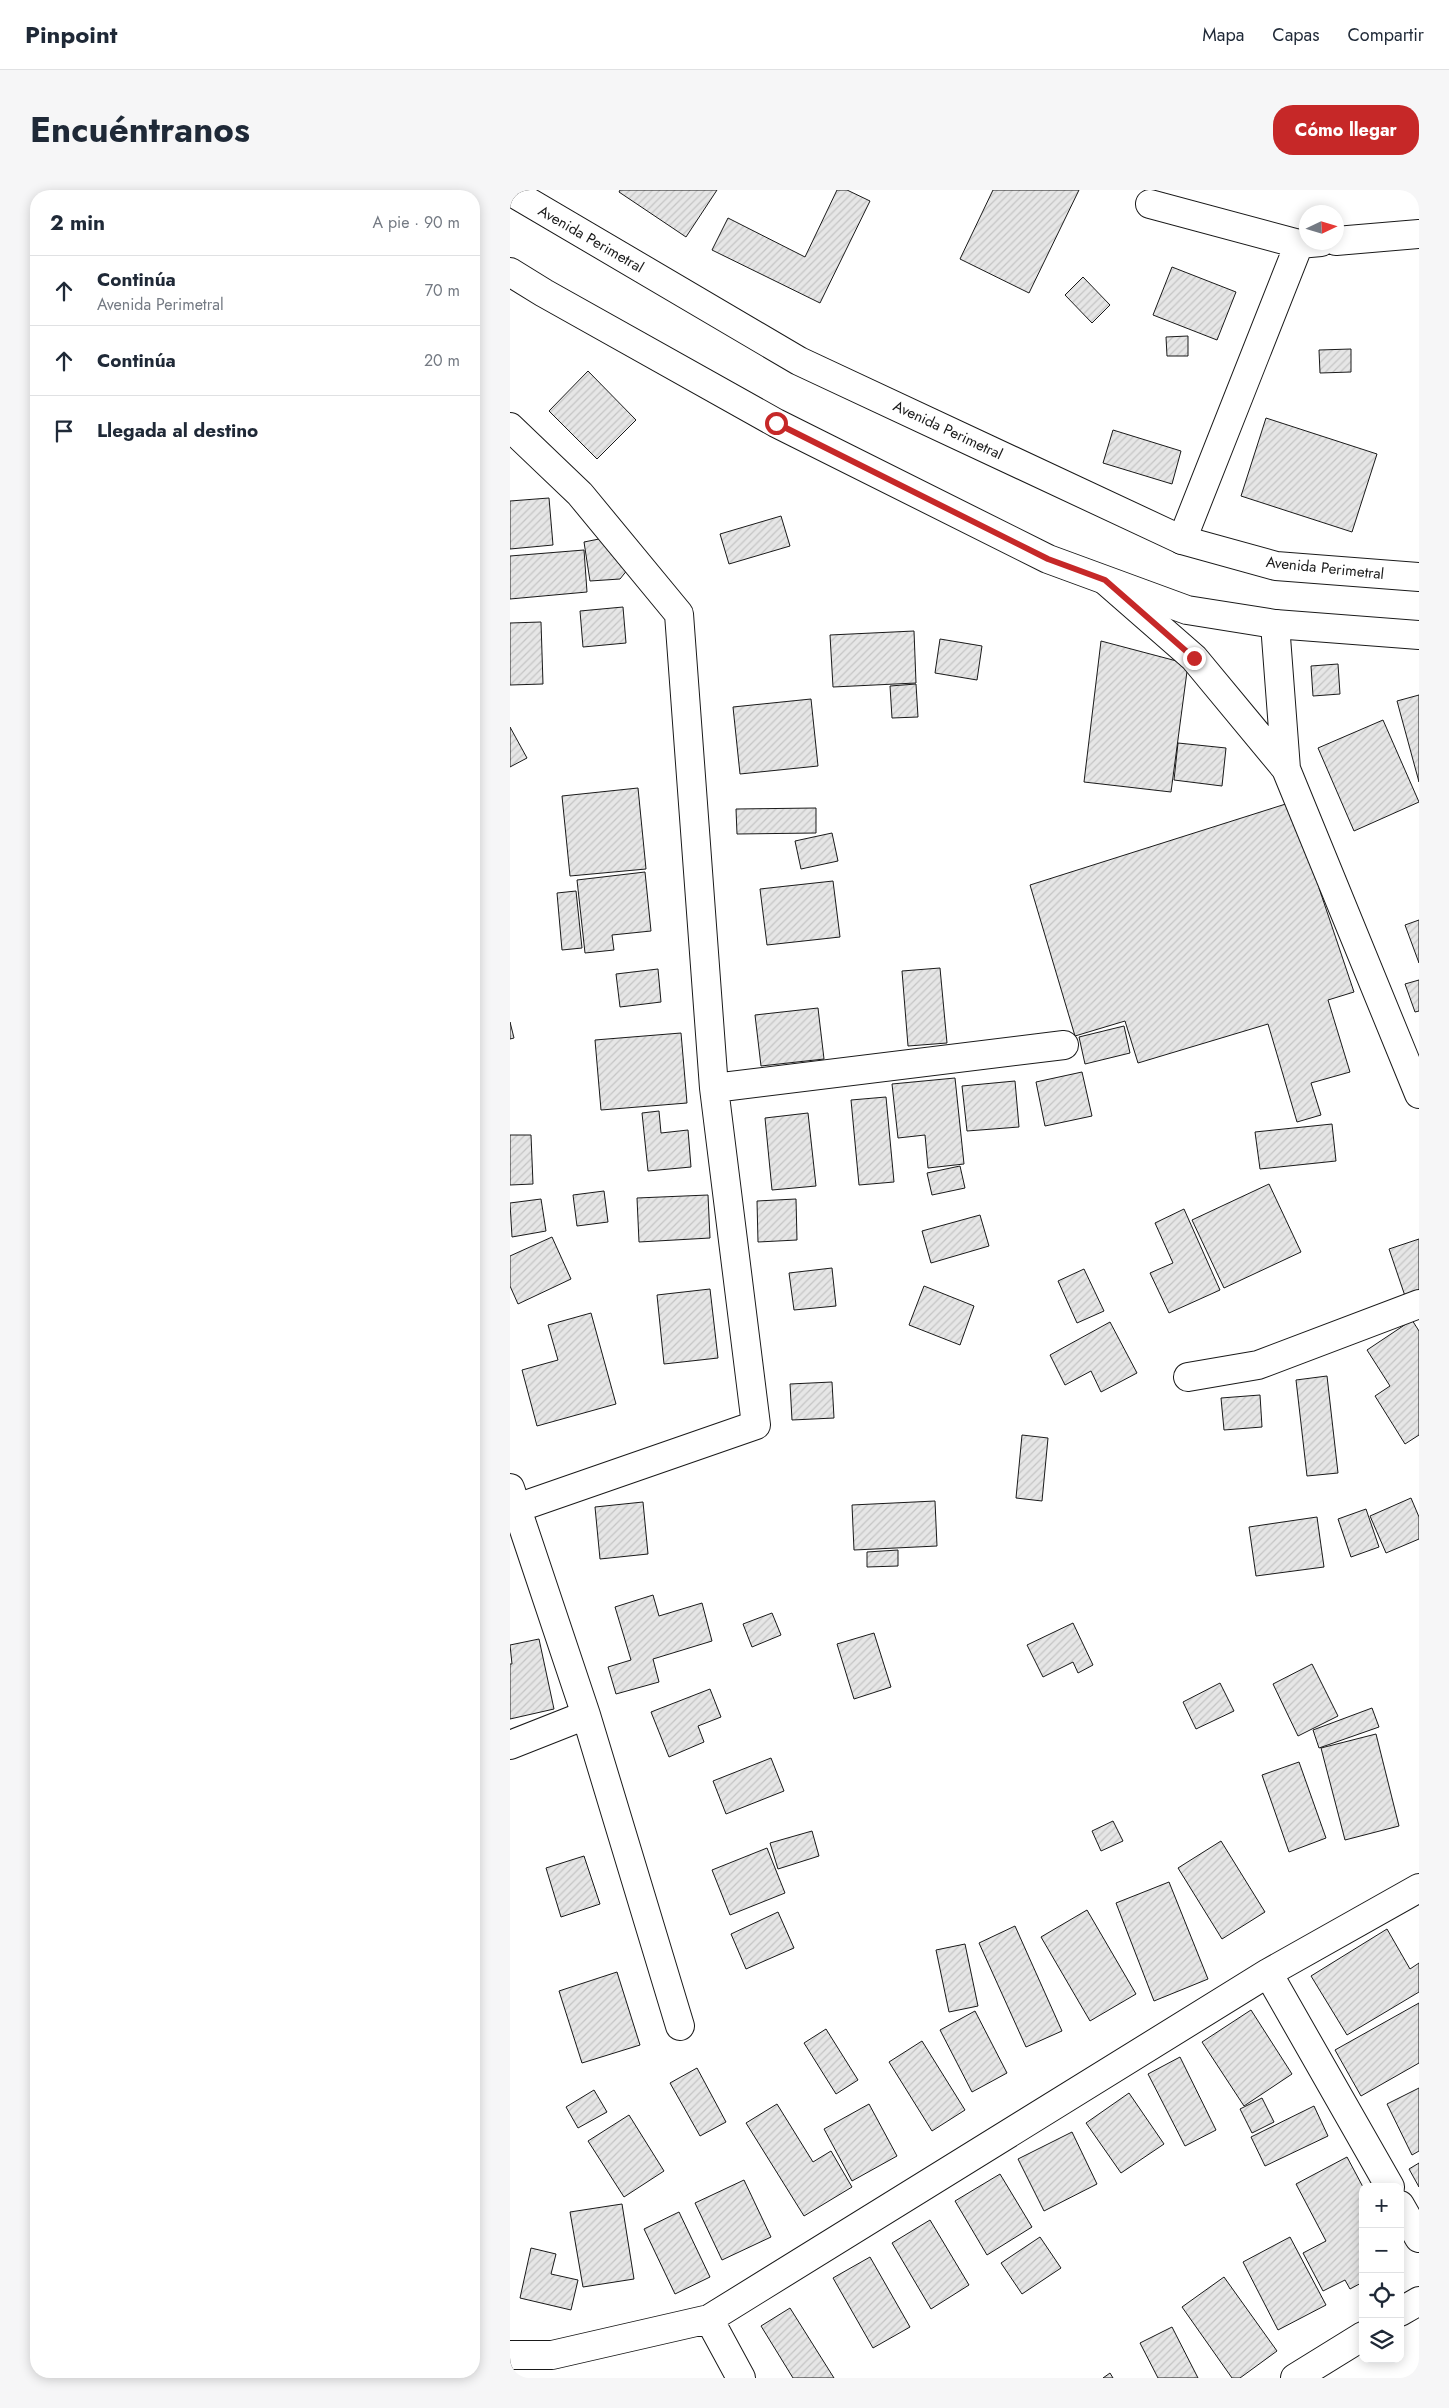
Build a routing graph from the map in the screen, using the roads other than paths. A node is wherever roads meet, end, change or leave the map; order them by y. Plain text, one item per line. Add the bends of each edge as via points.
1 (510, 191) edge
2 (1150, 204) dead end
3 (1419, 234) edge
4 (1299, 240) edge
5 (1344, 240) edge
6 (1307, 250) edge
7 (510, 272) edge
8 (510, 427) edge
9 (1182, 540) junction
10 (1419, 577) edge
11 (1105, 580) junction
12 (1275, 624) junction
13 (1419, 635) edge
14 (1286, 769) junction
15 (1064, 1045) dead end
16 (714, 1088) junction
17 (1419, 1094) edge
18 (1419, 1304) edge
19 (1188, 1377) dead end
20 (514, 1498) edge
21 (586, 1715) junction
22 (510, 1745) edge
23 (1419, 1888) edge
24 (1268, 1973) junction
25 (680, 2026) dead end
26 (1388, 2183) edge
27 (1404, 2212) edge
28 (1419, 2238) edge
29 (1419, 2301) edge
30 (1404, 2310) edge
31 (708, 2319) junction
32 (1359, 2338) edge
33 (510, 2355) edge
34 (741, 2378) edge
35 (1295, 2378) edge

1 - 9 street, Avenida Perimetral via 799,361
2 - 4 street
3 - 5 street
6 - 9 street
7 - 11 street via 776,423 1048,559
8 - 16 street via 580,494 679,614
9 - 10 street, Avenida Perimetral via 1276,566
11 - 12 street via 1187,610
11 - 14 street via 1194,658
12 - 13 street
12 - 14 street
14 - 17 street
15 - 16 street
16 - 20 street via 756,1425
18 - 19 street via 1258,1365
20 - 21 street
21 - 22 street
21 - 25 street
23 - 24 street
24 - 26 street
24 - 31 street
27 - 28 street
29 - 30 street
31 - 33 street via 552,2355
31 - 34 street
32 - 35 street

